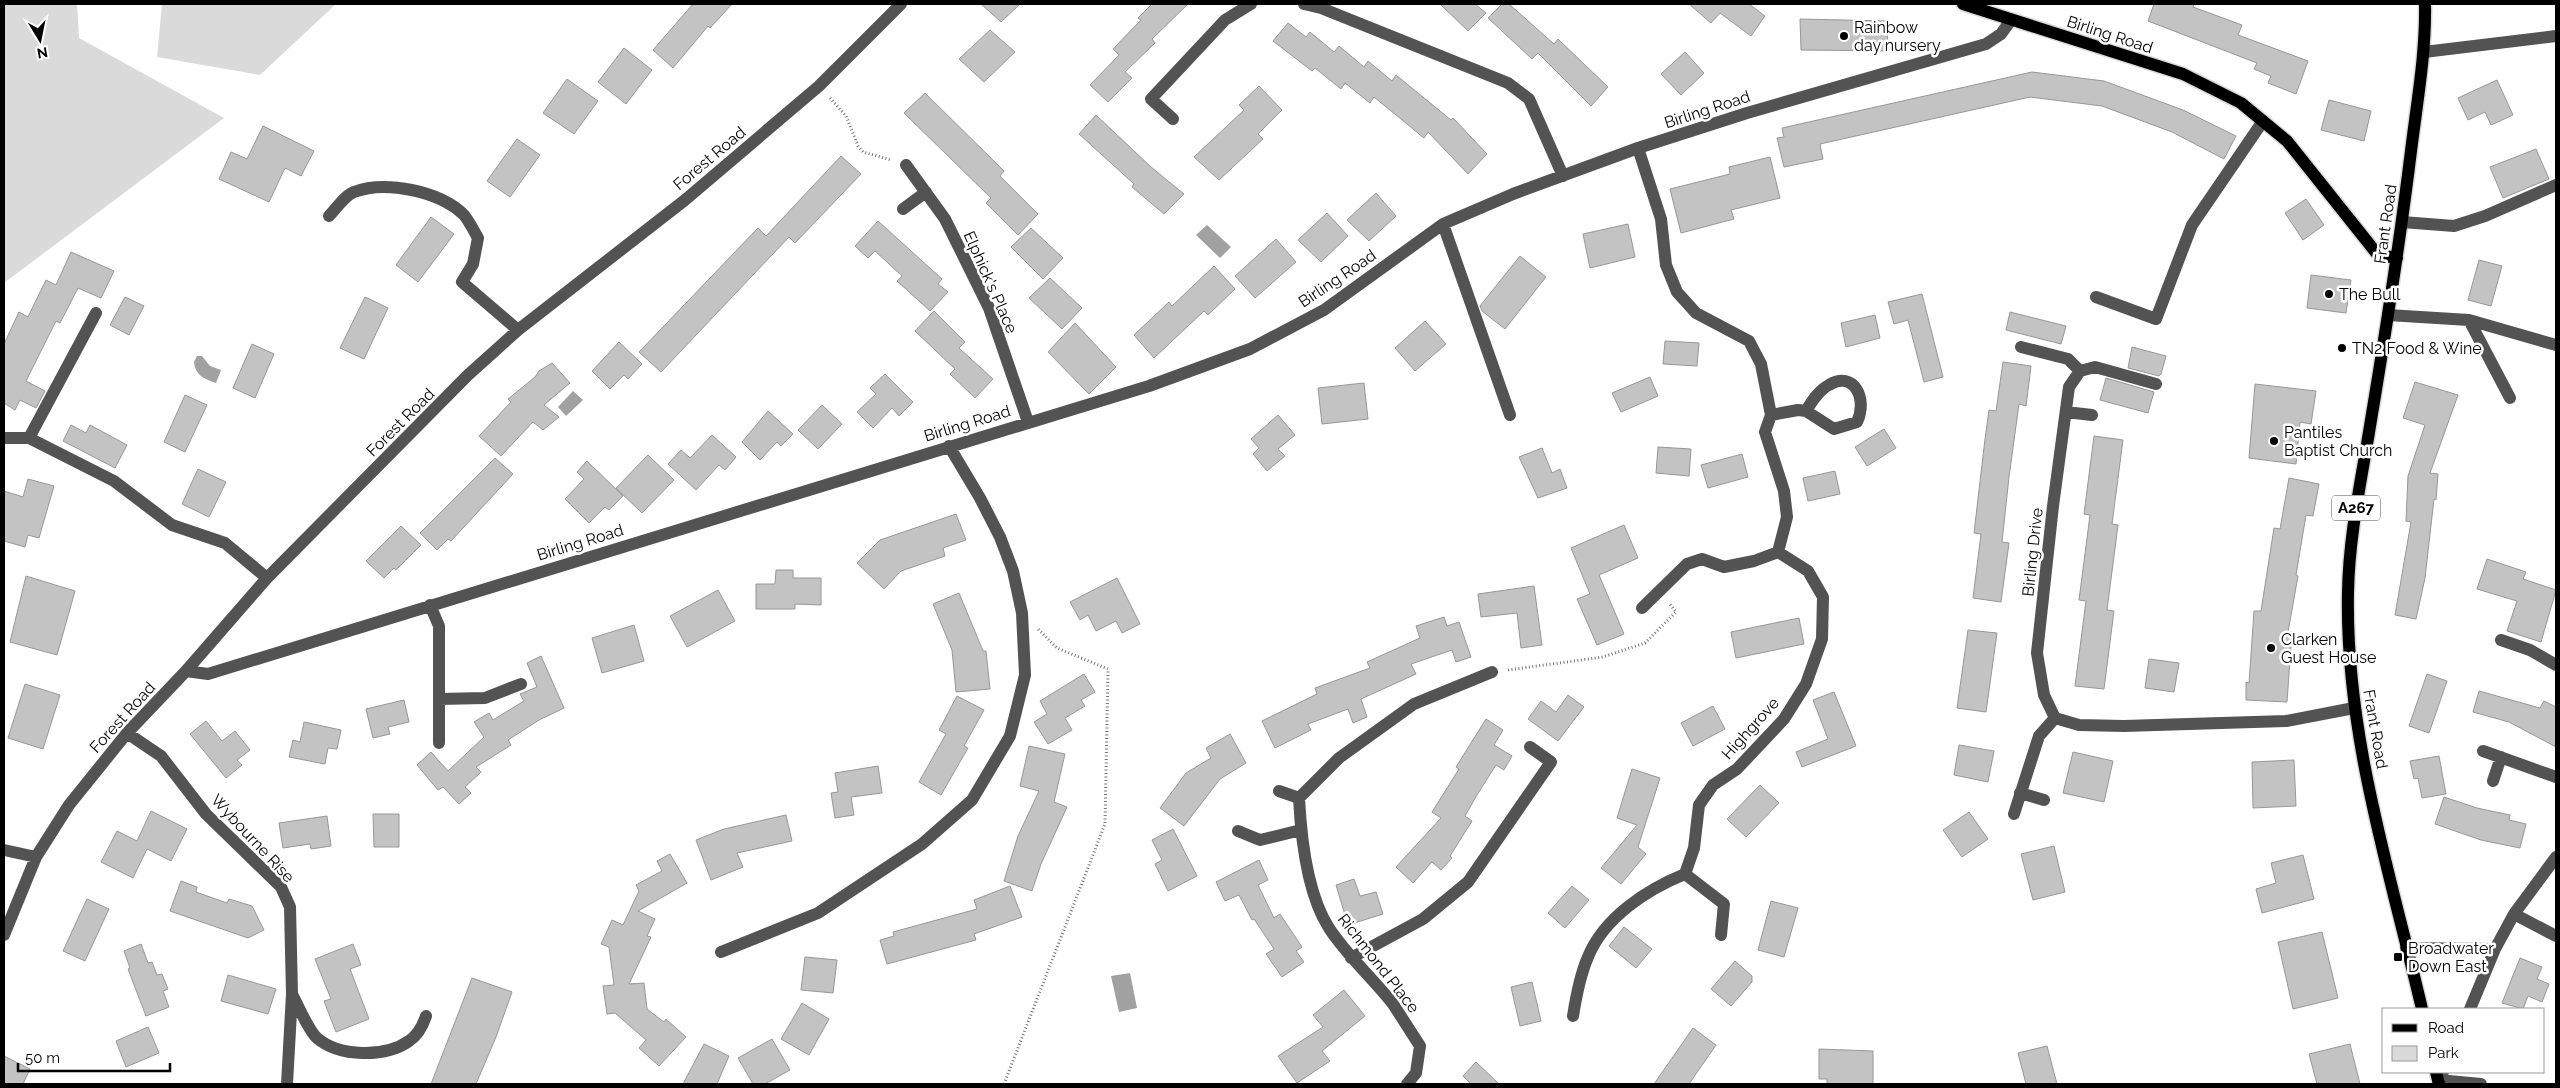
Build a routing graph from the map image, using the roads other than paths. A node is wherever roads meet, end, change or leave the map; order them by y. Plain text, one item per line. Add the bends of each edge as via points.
1 (901, 4) edge
2 (1251, 4) edge
3 (1304, 4) edge
4 (1963, 4) edge
5 (2425, 4) edge
6 (2011, 20) junction
7 (2556, 36) edge
8 (2424, 52) junction
9 (1173, 119) dead end
10 (2263, 121) junction
11 (1638, 148) junction
12 (906, 165) road end
13 (1562, 176) junction
14 (2556, 185) edge
15 (926, 192) junction
16 (904, 209) dead end
17 (329, 216) dead end
18 (2402, 222) junction
19 (1443, 224) junction
20 (2397, 258) junction
21 (2096, 297) dead end
22 (96, 313) dead end
23 (2388, 316) junction
24 (2468, 320) junction
25 (518, 330) junction
26 (2556, 345) edge
27 (2021, 346) dead end
28 (2080, 371) junction
29 (2156, 384) dead end
30 (2510, 398) dead end
31 (1806, 411) junction
32 (2066, 412) junction
33 (2092, 414) dead end
34 (1510, 415) dead end
35 (1771, 415) junction
36 (1028, 422) junction
37 (4, 438) edge
38 (29, 438) junction
39 (948, 446) junction
40 (1778, 552) junction
41 (267, 578) junction
42 (430, 605) junction
43 (1642, 608) dead end
44 (2500, 640) dead end
45 (2556, 665) edge
46 (186, 671) junction
47 (1492, 672) road end
48 (521, 684) dead end
49 (439, 699) junction
50 (2354, 708) junction
51 (2055, 718) junction
52 (126, 732) junction
53 (439, 743) dead end
54 (1530, 747) dead end
55 (2483, 751) dead end
56 (2501, 757) junction
57 (2556, 777) edge
58 (2493, 781) dead end
59 (1279, 791) dead end
60 (2020, 793) junction
61 (1299, 798) junction
62 (2044, 800) dead end
63 (2014, 814) dead end
64 (1301, 830) junction
65 (1238, 831) dead end
66 (4, 850) edge
67 (36, 857) junction
68 (2556, 857) edge
69 (1685, 874) junction
70 (2514, 914) junction
71 (4, 935) edge
72 (1721, 935) dead end
73 (2556, 936) edge
74 (2406, 948) junction
75 (2495, 949) junction
76 (721, 952) dead end
77 (1351, 958) junction
78 (292, 994) junction
79 (2422, 1008) edge
80 (2470, 1008) edge
81 (426, 1016) dead end
82 (1573, 1016) dead end
83 (2439, 1077) edge
84 (287, 1084) edge
85 (1407, 1084) edge
86 (2481, 1084) edge

1 - 25 street, Forest Road via 819,86 685,200
2 - 9 street via 1225,20 1151,98
3 - 13 street via 1508,83 1529,99
4 - 6 main road
5 - 8 main road, Frant Road / A267
6 - 10 main road, Birling Road via 2183,74 2241,103
6 - 11 street, Birling Road via 2001,34 1986,44 1746,113
7 - 8 street
8 - 18 main road, Frant Road / A267
10 - 20 main road, Birling Road via 2287,141 2378,255
10 - 21 street via 2192,225 2156,319
11 - 13 street, Birling Road
11 - 35 street via 1662,219 1666,265 1677,292 1696,313 1749,341 1761,364
12 - 15 street, Elphick's Place
13 - 19 street, Birling Road
14 - 18 street via 2454,226
15 - 16 street
15 - 36 street, Elphick's Place via 945,218 989,308
17 - 25 street via 352,192 372,188 406,188 441,199 464,215 478,238 473,264 462,282
18 - 20 main road, Frant Road / A267
19 - 34 street
19 - 36 street, Birling Road via 1324,310 1250,349 1149,386
20 - 23 main road, Frant Road / A267
22 - 38 street
23 - 24 street
23 - 50 main road, Frant Road / A267 via 2352,535 2348,635
24 - 26 street
24 - 30 street
25 - 41 street, Forest Road via 468,375
27 - 28 street via 2068,358
28 - 29 street via 2095,367
28 - 32 street, Birling Drive via 2069,387
31 - 31 street via 1834,429 1844,427 1856,422 1862,411 1861,396 1855,386 1841,381 1822,389
31 - 35 street
32 - 33 street
32 - 51 street, Birling Drive via 2037,653 2044,695
35 - 40 street via 1764,432 1784,491 1787,517
36 - 39 street, Birling Road
37 - 38 street
38 - 41 street via 114,481 172,525 225,544
39 - 42 street, Birling Road
39 - 76 street via 1000,538 1013,571 1022,613 1025,675 1010,736 972,800 922,844 818,913
40 - 43 street via 1724,567 1702,559 1686,564
40 - 69 street, Highgrove via 1808,571 1823,597 1822,639 1806,684 1784,719 1737,769 1713,785 1699,805 1694,848
41 - 46 street, Forest Road
42 - 46 street, Birling Road via 208,674
42 - 49 street via 439,626
44 - 45 street via 2539,654
46 - 52 street, Forest Road
47 - 61 street via 1414,704 1339,758
48 - 49 street via 485,698
49 - 53 street
50 - 51 street via 2286,721 2134,726 2078,724
50 - 74 main road, Frant Road / A267
51 - 60 street via 2039,736
52 - 67 street, Forest Road via 69,805
52 - 78 street, Wybourne Rise via 161,756 206,814 281,887 290,907
54 - 77 street via 1551,762 1468,882 1423,920
55 - 56 street
56 - 57 street
56 - 58 street
59 - 61 street
60 - 62 street
60 - 63 street
61 - 64 street, Richmond Place
64 - 65 street via 1260,840
64 - 77 street, Richmond Place via 1314,895 1328,926
66 - 67 street
67 - 71 street, Forest Road
68 - 70 street
69 - 72 street via 1724,904
69 - 82 street via 1659,884 1611,921 1588,956
70 - 73 street
70 - 75 street
74 - 75 street
74 - 79 main road, Frant Road / A267
75 - 80 street
77 - 85 street, Richmond Place via 1392,1004 1420,1046 1416,1073
78 - 81 street via 316,1037 333,1047 355,1053 380,1052 410,1041 422,1027
78 - 84 street, Wybourne Rise
83 - 86 street

